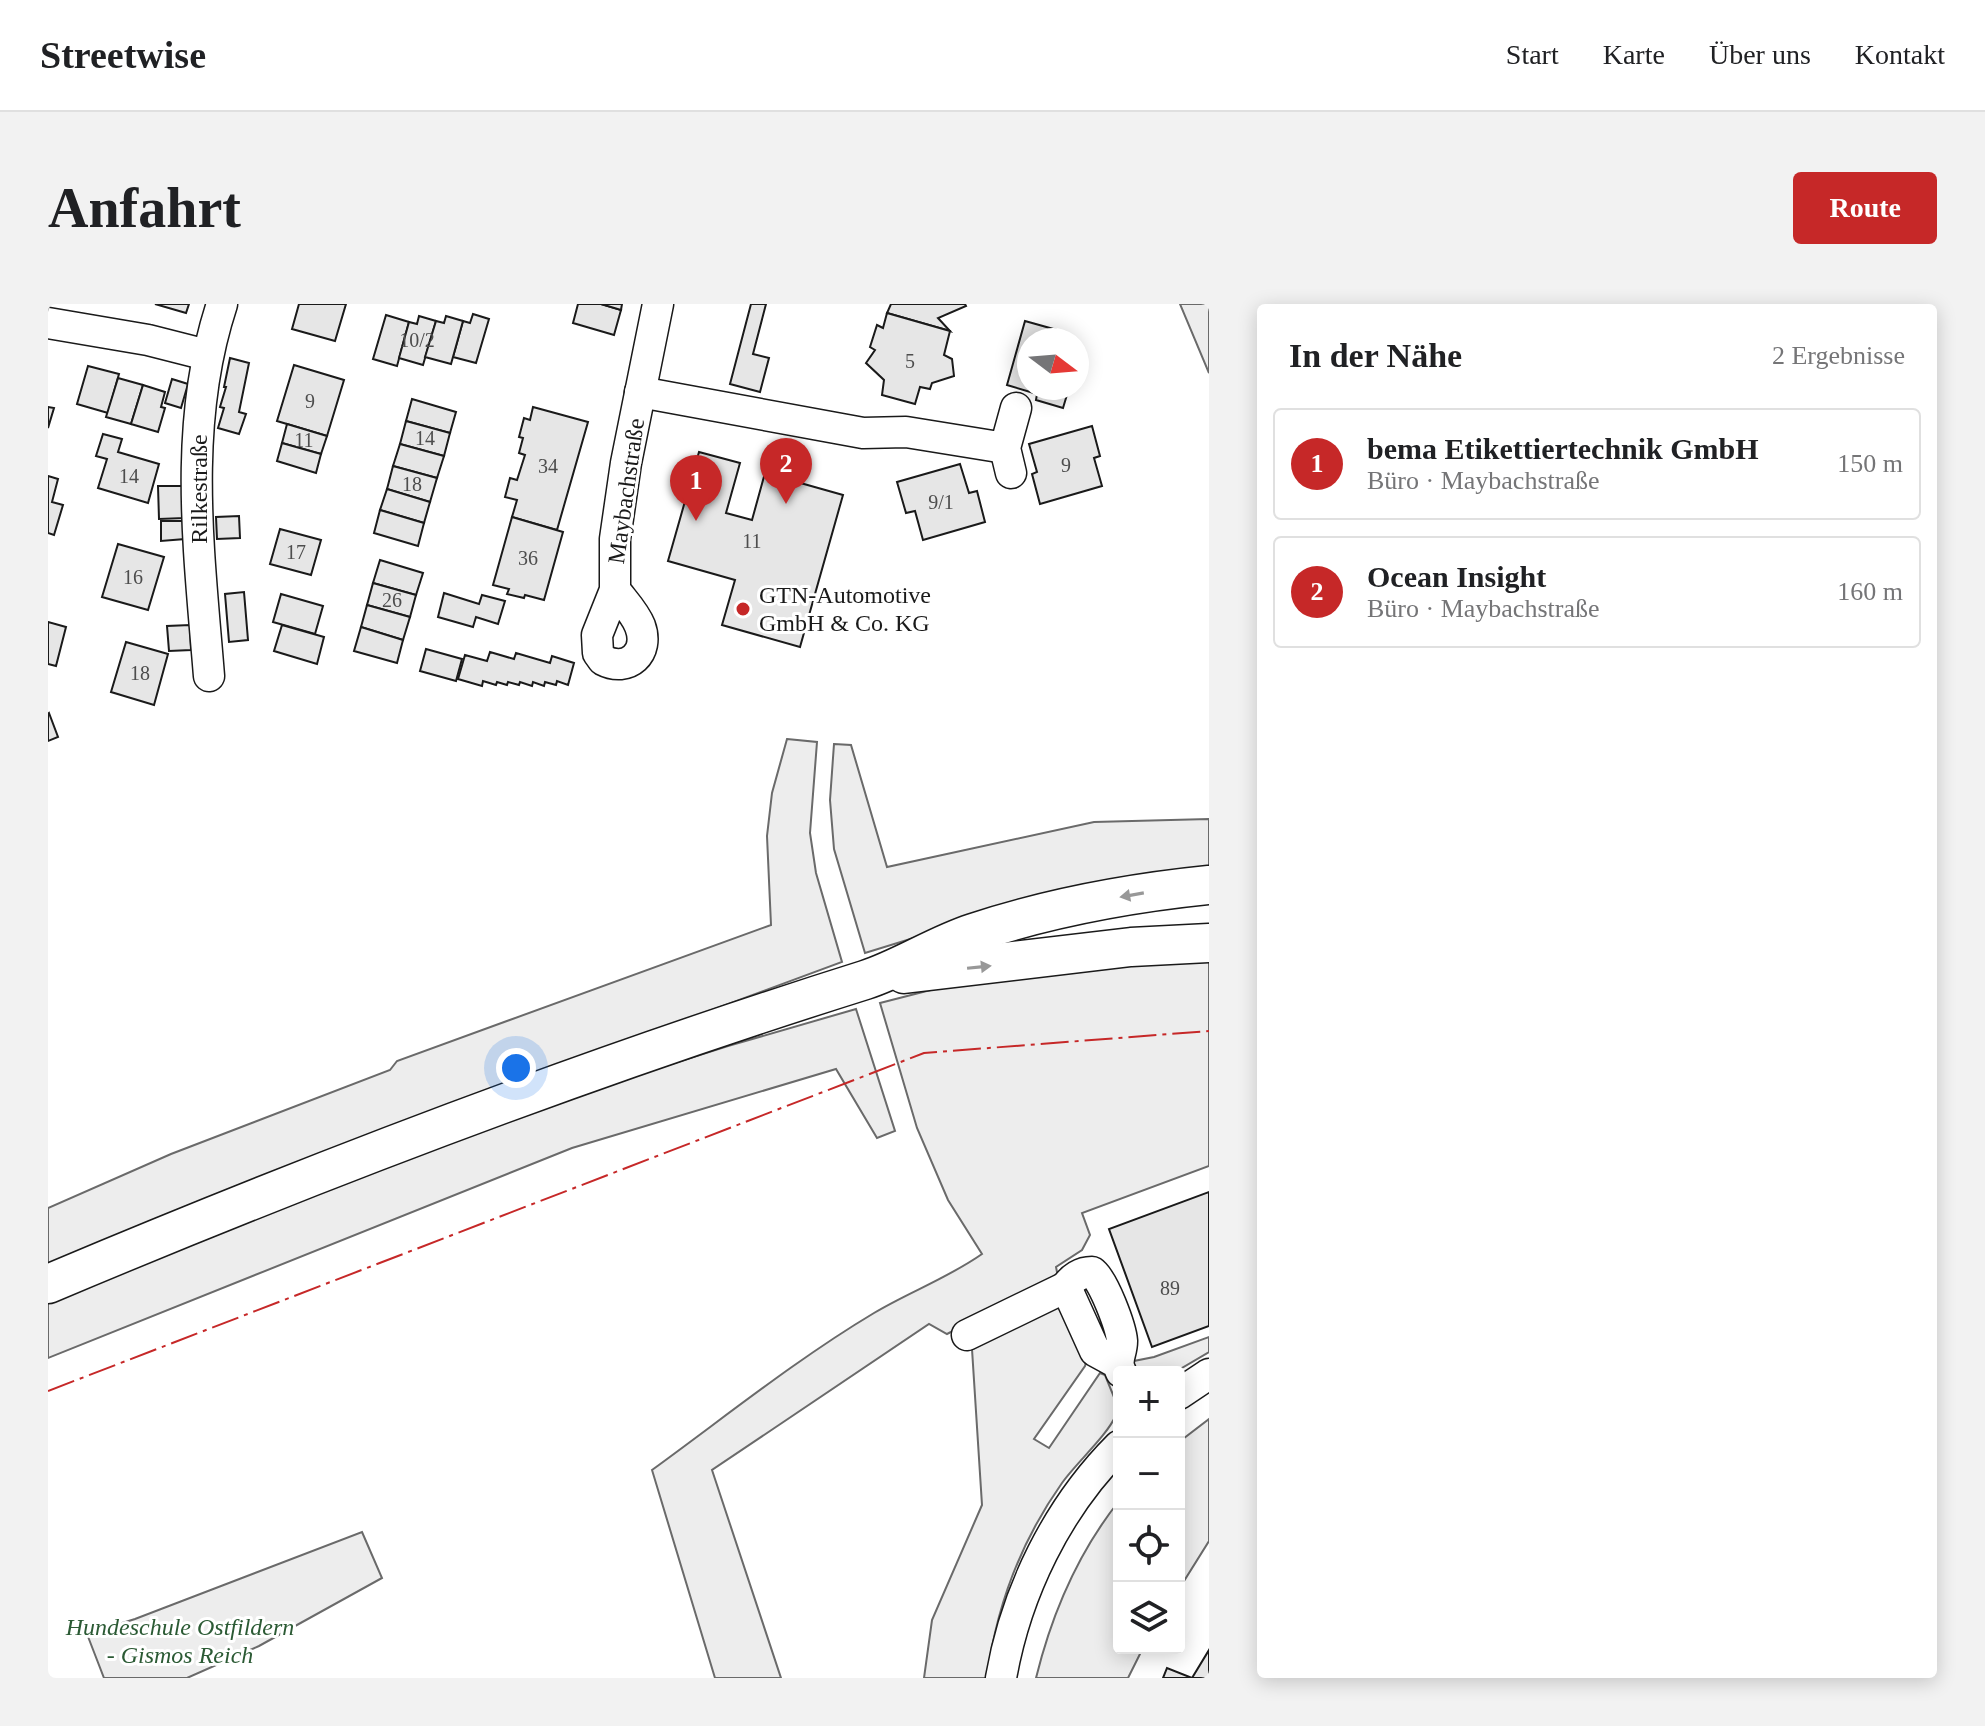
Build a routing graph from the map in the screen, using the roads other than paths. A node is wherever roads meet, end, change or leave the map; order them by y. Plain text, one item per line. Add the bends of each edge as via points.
1 (222, 304) edge
2 (658, 304) edge
3 (48, 323) edge
4 (207, 355) junction
5 (640, 392) junction
6 (1016, 408) dead end
7 (615, 590) dead end
8 (209, 676) dead end
9 (1209, 885) edge
10 (1209, 943) edge
11 (873, 977) junction
12 (1120, 1257) dead end
13 (1092, 1272) junction
14 (48, 1284) edge
15 (1066, 1287) junction
16 (967, 1335) dead end
17 (1116, 1366) edge
18 (1119, 1366) edge
19 (1209, 1374) edge
20 (1185, 1390) edge
21 (1113, 1453) edge
22 (1001, 1678) edge

1 - 4 street, Rilkestraße
2 - 5 street, Maybachstraße
3 - 4 street
4 - 8 street, Rilkestraße via 196,487
5 - 6 street, Maybachstraße via 863,433 906,432 1008,460
5 - 7 street, Maybachstraße via 615,539
9 -> 11 main road via 1019,919 953,940
11 -> 10 main road
11 - 14 main road via 507,1103
12 - 13 street
13 - 15 street
13 - 18 street via 1131,1325
15 - 16 street
15 - 17 street via 1095,1351
19 - 20 street
21 - 22 street via 1074,1501 1043,1552 1019,1608

